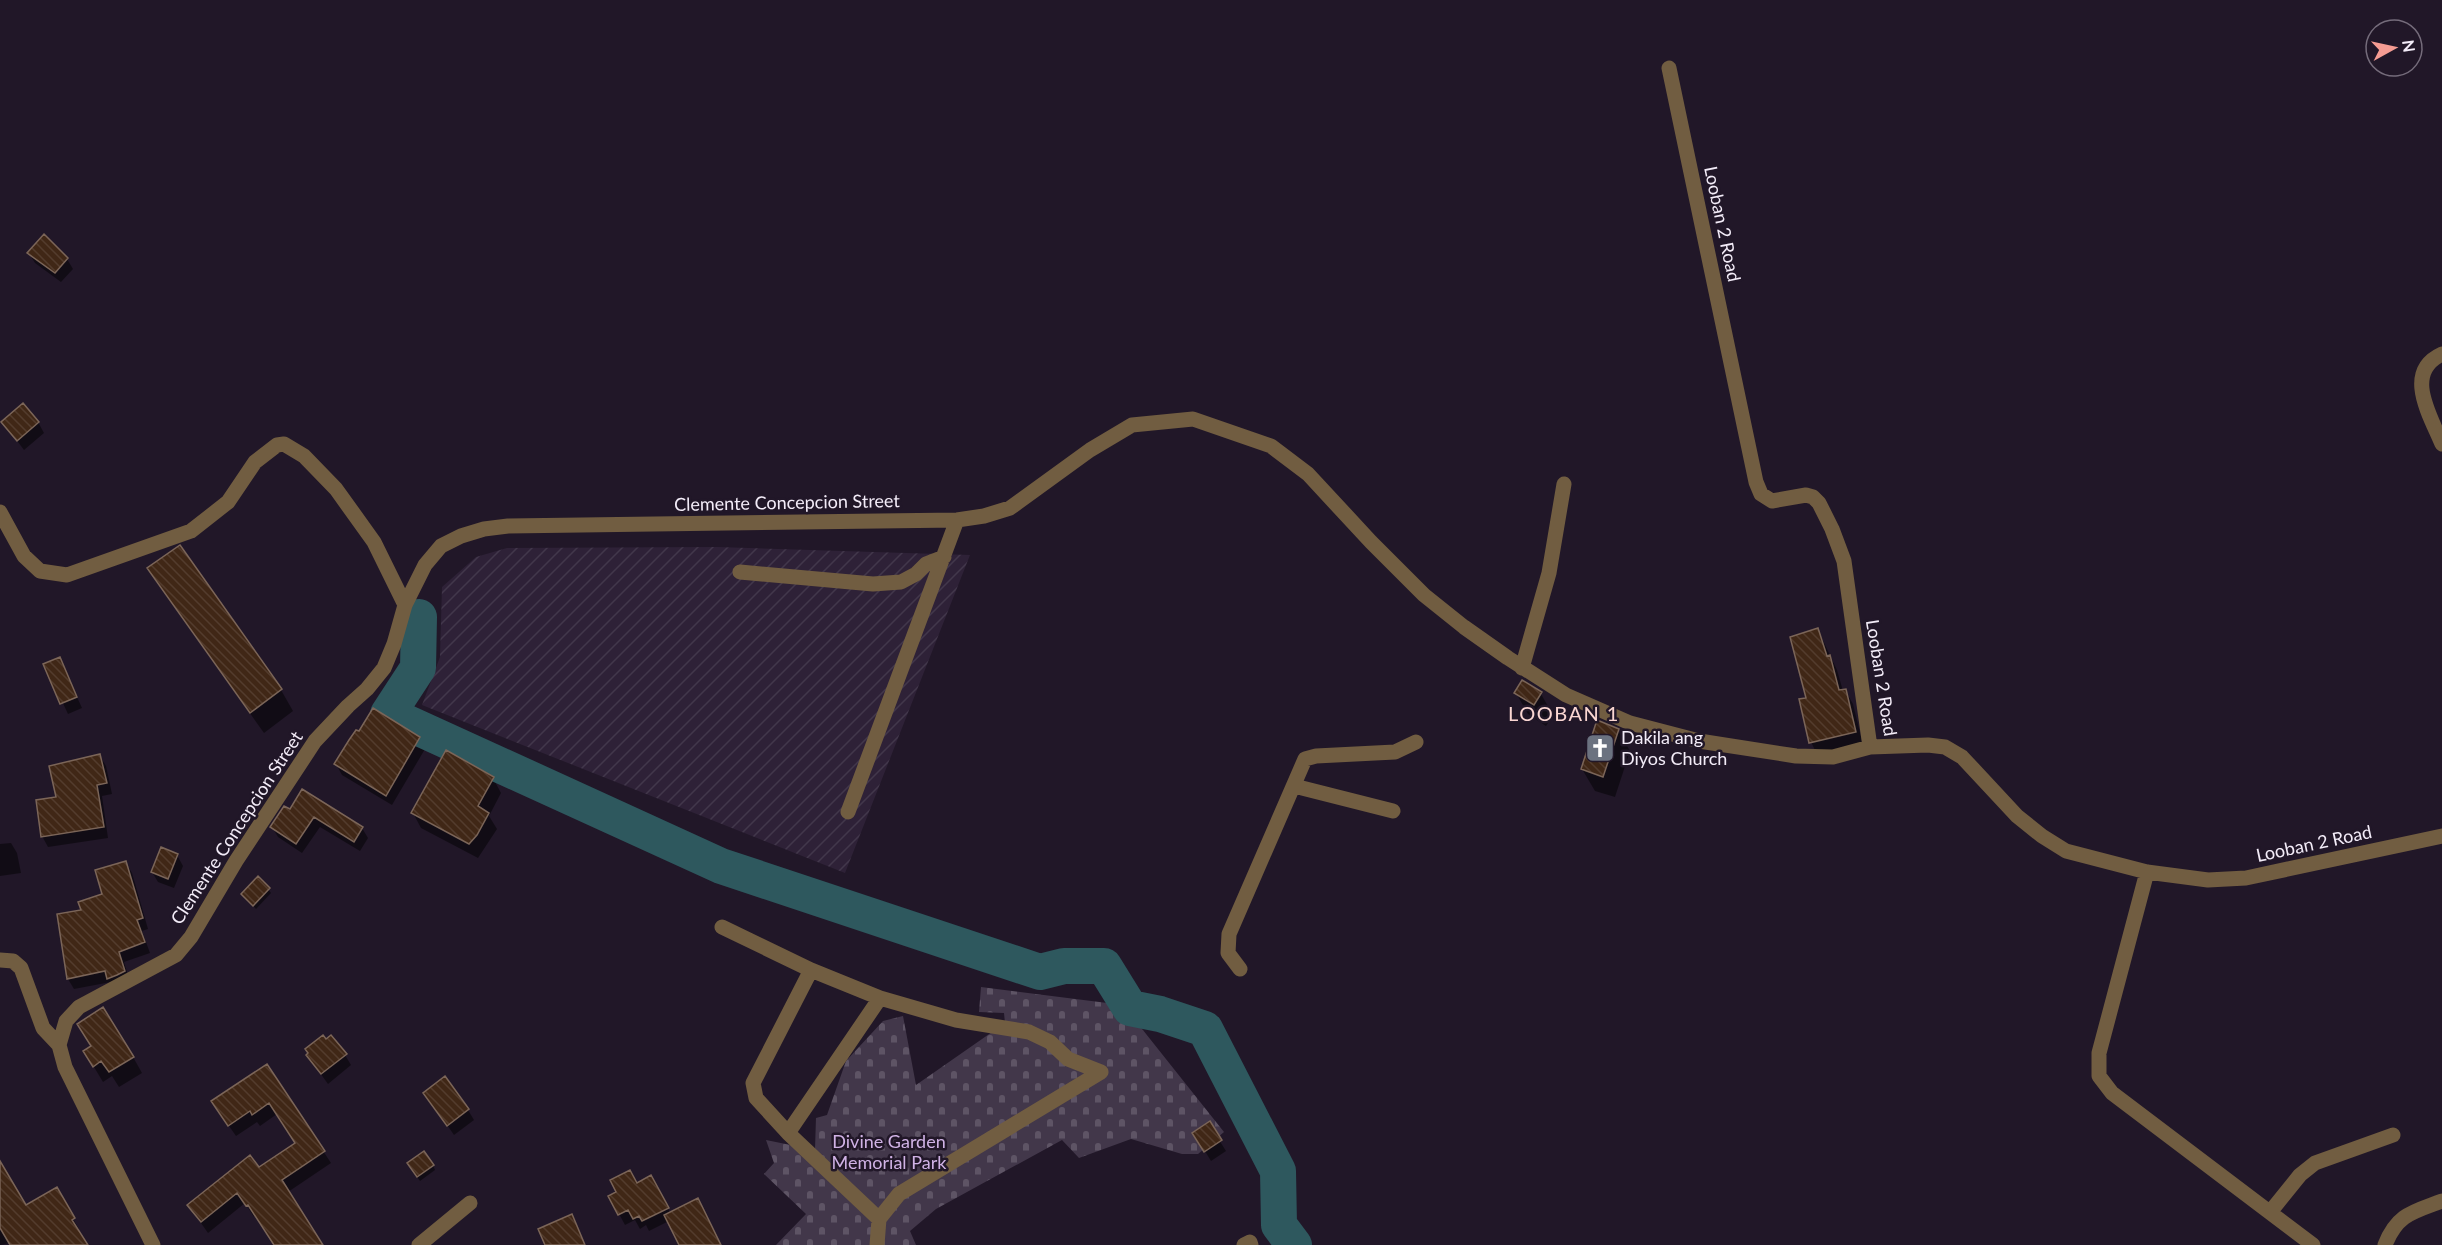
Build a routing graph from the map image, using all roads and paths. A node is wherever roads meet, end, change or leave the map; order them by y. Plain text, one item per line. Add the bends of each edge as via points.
1 (1669, 68) dead end
2 (2442, 354) edge
3 (2442, 444) edge
4 (1564, 484) dead end
5 (0, 512) edge
6 (957, 520) junction
7 (944, 557) junction
8 (740, 572) dead end
9 (405, 605) junction
10 (1522, 668) junction
11 (1416, 742) dead end
12 (1870, 747) junction
13 (1302, 789) dead end
14 (1393, 811) dead end
15 (848, 812) dead end
16 (2442, 836) edge
17 (2146, 872) junction
18 (722, 927) dead end
19 (0, 960) edge
20 (1240, 969) dead end
21 (811, 970) junction
22 (880, 998) junction
23 (59, 1045) junction
24 (788, 1133) junction
25 (2393, 1135) dead end
26 (2442, 1201) edge
27 (470, 1203) dead end
28 (2271, 1211) junction
29 (879, 1219) junction
30 (153, 1245) edge
31 (419, 1245) edge
32 (877, 1245) edge
33 (1244, 1245) edge
34 (1251, 1245) edge
35 (2313, 1245) edge
36 (2385, 1245) edge

1 - 12 street, Looban 2 Road via 1756,482 1761,494 1772,501 1813,497 1832,529 1844,561
2 - 3 street via 2425,365 2420,379 2426,407
4 - 10 street via 1549,573
5 - 9 street via 24,556 40,571 67,575 191,531 228,502 255,462 284,444 304,456 336,489 374,542
6 - 7 street
6 - 9 street, Clemente Concepcion Street via 484,529 441,546 424,565
6 - 10 street, Clemente Concepcion Street via 1010,508 1132,425 1193,418 1271,446 1299,467 1424,595
7 - 8 street via 901,582 873,584
7 - 15 street
9 - 23 street, Clemente Concepcion Street via 384,668 315,741 191,937 176,955 78,1007 66,1021
10 - 12 street, Clemente Concepcion Street via 1566,695 1630,723 1699,741 1796,756 1833,757
11 - 20 street via 1395,752 1305,759 1229,934 1228,953
12 - 17 street, Looban 2 Road via 1945,747 1962,757 2042,837 2066,851
13 - 14 street
16 - 17 street, Looban 2 Road via 2246,878 2208,880
17 - 28 street via 2099,1053 2099,1076 2112,1093
18 - 21 street
19 - 23 street via 13,961 21,968 43,1028
21 - 22 street
21 - 24 street via 753,1083 756,1098
22 - 24 street
22 - 29 street via 956,1020 1029,1032 1050,1042 1068,1059 1101,1072 899,1194
23 - 30 street via 65,1067
24 - 29 street
25 - 28 street via 2314,1163
26 - 36 street via 2403,1216
27 - 31 street
28 - 35 street
29 - 32 street
33 - 34 street

